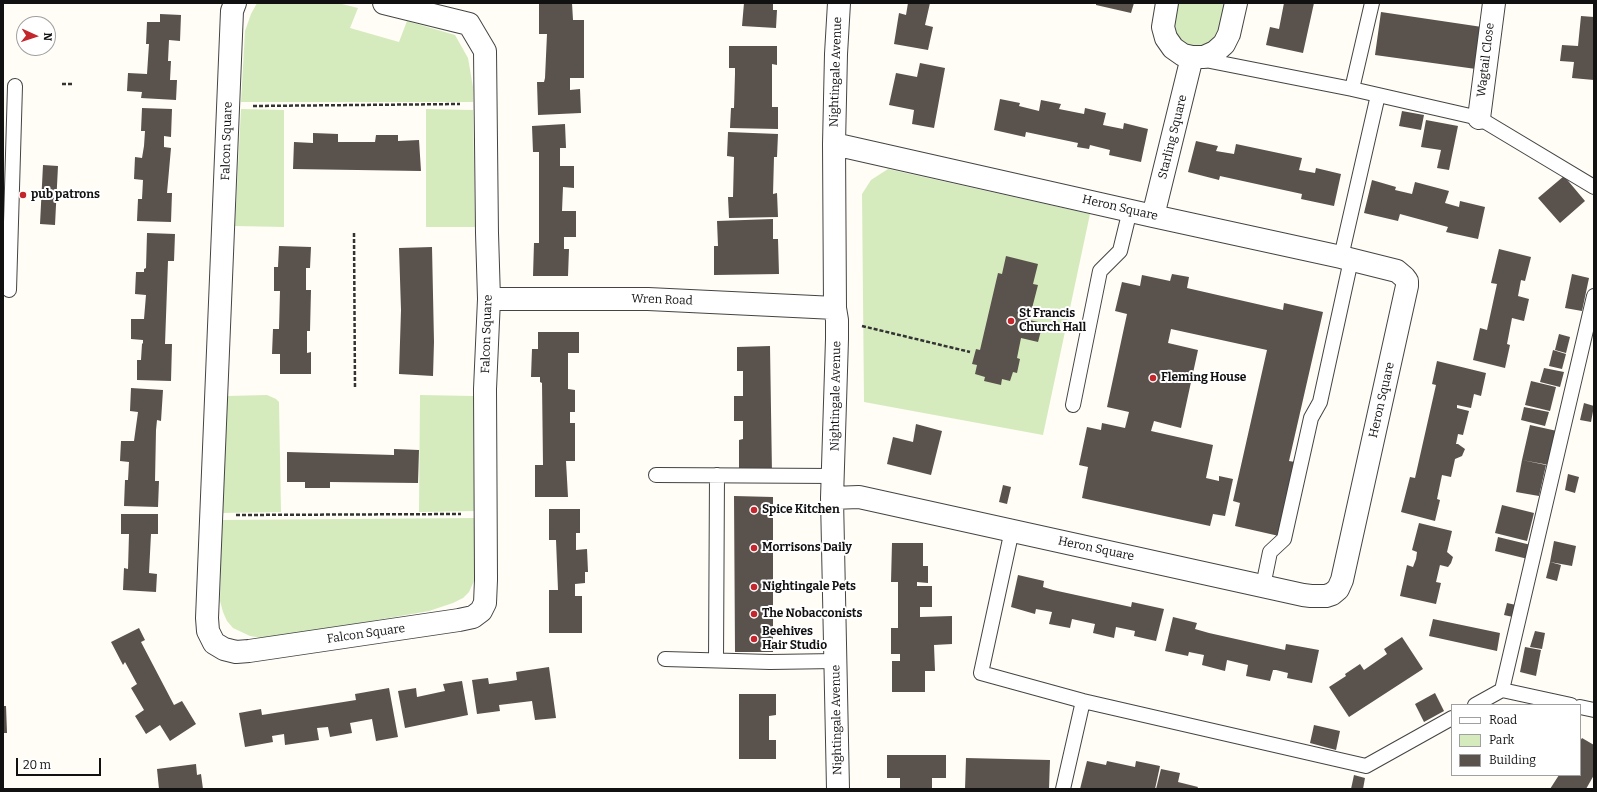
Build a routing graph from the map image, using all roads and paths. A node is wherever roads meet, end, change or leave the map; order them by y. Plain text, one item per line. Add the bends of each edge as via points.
1 (235, 3) edge
2 (384, 3) edge
3 (839, 3) edge
4 (1167, 3) edge
5 (1236, 3) edge
6 (1372, 3) edge
7 (1494, 3) edge
8 (1192, 58) junction
9 (62, 84) dead end
10 (72, 84) dead end
11 (15, 86) dead end
12 (1352, 89) junction
13 (1378, 95) junction
14 (485, 104) junction
15 (228, 106) junction
16 (9, 116) edge
17 (1479, 118) junction
18 (834, 144) junction
19 (1594, 187) edge
20 (1130, 210) junction
21 (1153, 216) junction
22 (354, 233) dead end
23 (1346, 258) junction
24 (9, 290) dead end
25 (1594, 296) edge
26 (489, 299) junction
27 (836, 314) junction
28 (970, 352) dead end
29 (355, 388) dead end
30 (1073, 405) dead end
31 (656, 475) dead end
32 (717, 475) junction
33 (834, 476) junction
34 (832, 498) junction
35 (486, 514) junction
36 (212, 516) junction
37 (1012, 530) junction
38 (1262, 586) junction
39 (664, 659) dead end
40 (716, 660) junction
41 (836, 661) junction
42 (1502, 690) junction
43 (1083, 701) junction
44 (1477, 704) edge
45 (1566, 704) edge
46 (1581, 707) edge
47 (1594, 710) edge
48 (1451, 719) edge
49 (838, 789) edge
50 (1063, 789) edge

1 - 15 street, Falcon Square via 232,11
2 - 14 street, Falcon Square via 469,24 485,51
3 - 18 street, Nightingale Avenue
4 - 8 street via 1163,27 1166,38 1173,48
5 - 8 street via 1224,44 1204,57
6 - 12 lane
7 - 17 street, Wagtail Close
8 - 12 lane
8 - 21 street, Starling Square
9 - 10 path
11 - 16 lane
12 - 13 lane
13 - 17 lane
13 - 23 lane
14 - 15 path
14 - 26 street, Falcon Square
15 - 36 street, Falcon Square
16 - 24 lane
17 - 19 lane
18 - 20 street, Heron Square
18 - 27 street, Nightingale Avenue
20 - 21 street, Heron Square
20 - 30 lane via 1120,250 1100,271
21 - 23 street, Heron Square
22 - 29 path
23 - 38 lane via 1320,402 1311,418 1284,539 1270,552
23 - 38 street, Heron Square via 1397,271 1407,281 1407,286 1342,580 1332,594 1326,596 1311,596
25 - 42 lane
26 - 27 street, Wren Road via 648,299
26 - 35 street, Falcon Square via 485,389
27 - 28 path
27 - 33 street, Nightingale Avenue
31 - 32 lane
32 - 33 lane
32 - 40 lane
33 - 34 street, Nightingale Avenue
34 - 37 street, Heron Square via 859,497
34 - 41 street, Nightingale Avenue
35 - 36 path
35 - 36 street, Falcon Square via 485,603 481,611 473,617 236,652 214,643 208,631
37 - 38 street, Heron Square
37 - 43 lane via 981,673
39 - 40 lane
40 - 41 lane
41 - 49 street, Nightingale Avenue
42 - 44 lane
42 - 45 lane
43 - 48 lane via 1366,766
43 - 50 lane
46 - 47 lane

